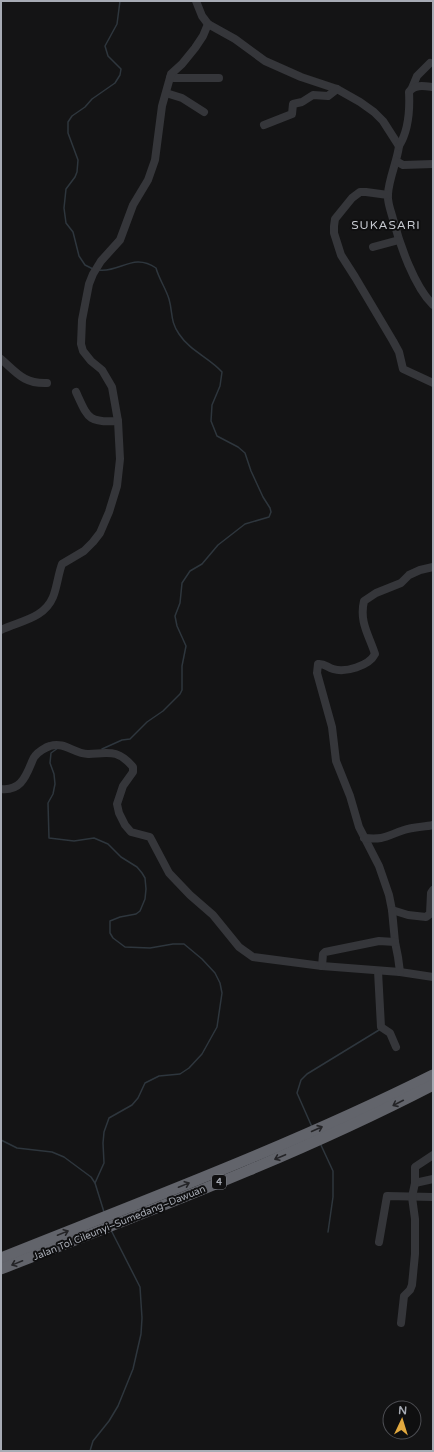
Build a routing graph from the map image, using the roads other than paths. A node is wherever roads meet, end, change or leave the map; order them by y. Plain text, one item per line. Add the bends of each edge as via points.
1 (196, 1) edge
2 (208, 24) junction
3 (430, 63) dead end
4 (170, 78) junction
5 (219, 78) dead end
6 (433, 87) edge
7 (412, 88) junction
8 (337, 89) junction
9 (166, 94) junction
10 (204, 112) dead end
11 (264, 125) dead end
12 (399, 146) junction
13 (396, 161) junction
14 (433, 164) edge
15 (388, 195) junction
16 (399, 240) junction
17 (373, 247) dead end
18 (433, 305) edge
19 (1, 359) edge
20 (47, 383) dead end
21 (433, 383) edge
22 (76, 392) dead end
23 (118, 421) junction
24 (433, 567) edge
25 (1, 630) edge
26 (1, 789) edge
27 (433, 825) edge
28 (364, 838) junction
29 (433, 890) edge
30 (392, 910) junction
31 (395, 942) junction
32 (322, 966) junction
33 (378, 971) junction
34 (400, 972) junction
35 (433, 977) edge
36 (396, 1047) dead end
37 (433, 1075) edge
38 (433, 1085) edge
39 (433, 1155) edge
40 (433, 1178) edge
41 (415, 1183) junction
42 (412, 1197) junction
43 (433, 1197) edge
44 (379, 1242) dead end
45 (1, 1258) edge
46 (1, 1269) edge
47 (401, 1323) dead end

1 - 2 street
2 - 4 street via 195,48
2 - 8 street via 235,39 265,61
3 - 7 street via 417,76
4 - 5 street
4 - 9 street
6 - 7 street
7 - 12 street via 409,92 407,129
8 - 11 street via 328,96 313,95 293,104 292,114
8 - 12 street via 374,112 387,126
9 - 10 street via 182,98
9 - 23 street via 155,160 148,180 133,205 120,240 101,260 93,274 82,320 83,351 102,370 112,387
12 - 13 street
13 - 14 street via 403,165
13 - 15 street
15 - 16 street
15 - 21 street via 360,192 336,219 334,233 341,255 399,352 403,369
16 - 17 street
16 - 18 street via 419,286
19 - 20 street via 21,377 33,382
22 - 23 street via 90,418 102,422
23 - 25 street via 120,459 117,486 100,533 84,551 62,564 52,598 39,615
24 - 28 street via 409,575 401,583 364,601 364,627 375,654 369,661 342,671 322,663 317,666 332,727 336,761
26 - 32 street via 7,790 18,786 26,776 35,756 49,746 62,745 82,754 112,752 123,757 133,767 133,772 123,786 118,804 125,825 131,832 150,836 169,873 213,914 239,947 253,957
27 - 28 street via 405,830 386,838
28 - 30 street via 379,866
29 - 30 street via 430,914 426,917
30 - 31 street
31 - 32 street via 379,941 325,952
31 - 34 street
32 - 33 street
33 - 34 street
33 - 36 street via 381,1027 390,1034
34 - 35 street
45 -> 37 highway, Jalan Tol Cileunyi–Sumedang–Dawuan / 4 via 262,1153
38 -> 46 highway, Jalan Tol Cileunyi–Sumedang–Dawuan / 4 via 295,1150
39 - 41 street via 415,1167
40 - 41 street
41 - 42 street
42 - 43 street
42 - 44 street via 387,1196
42 - 47 street via 415,1254 412,1285 404,1296

